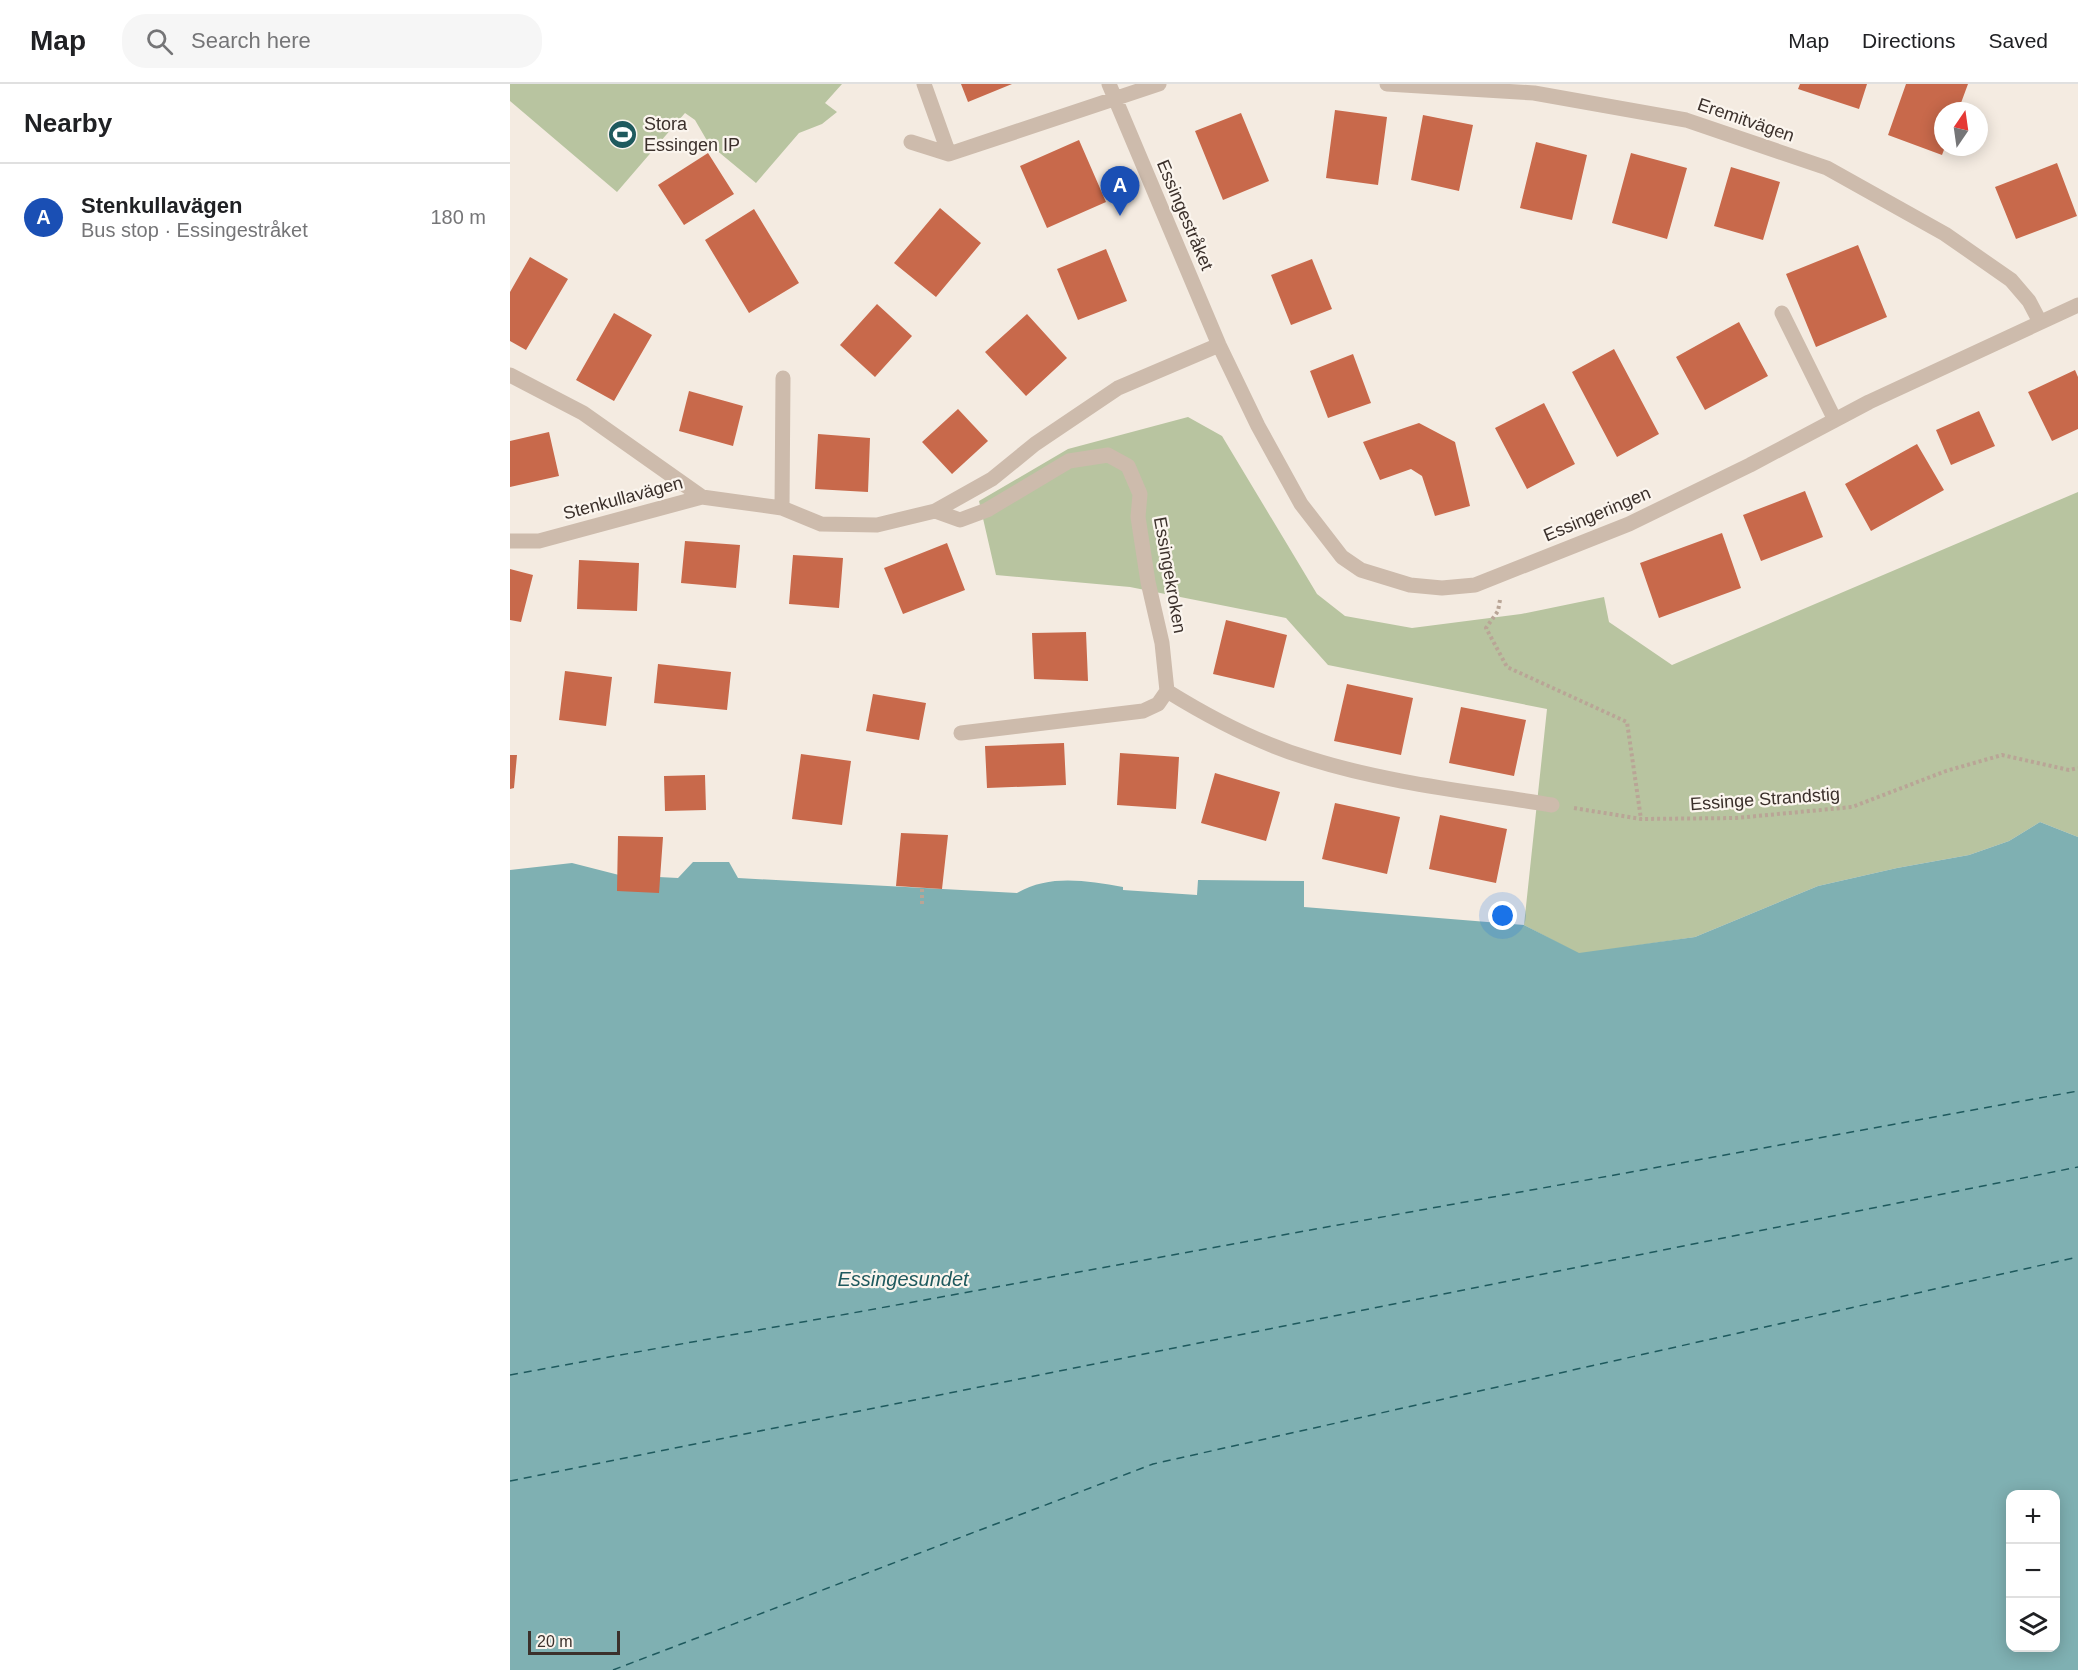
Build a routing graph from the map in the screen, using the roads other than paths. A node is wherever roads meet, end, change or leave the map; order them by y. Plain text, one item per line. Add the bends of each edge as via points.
1 (924, 84) edge
2 (1109, 84) edge
3 (1158, 84) edge
4 (1387, 84) edge
5 (1114, 99) junction
6 (911, 142) dead end
7 (949, 154) junction
8 (2078, 305) edge
9 (1782, 313) dead end
10 (2040, 322) junction
11 (1219, 345) junction
12 (510, 375) edge
13 (783, 378) dead end
14 (1835, 420) junction
15 (702, 497) junction
16 (782, 508) junction
17 (935, 511) junction
18 (510, 541) edge
19 (1167, 691) junction
20 (961, 733) dead end
21 (1552, 805) road end

1 - 7 street
2 - 5 street, Essingestråket
3 - 5 street
4 - 10 street, Eremitvägen via 1534,93 1686,120 1827,168 1945,234 2011,280
5 - 7 street
5 - 11 street, Essingestråket
6 - 7 street
8 - 10 street, Essingeringen
9 - 14 street
10 - 14 street, Essingeringen
11 - 14 street, Essingeringen via 1301,504 1324,536 1342,557 1361,570 1421,586 1475,585 1554,554 1639,519
11 - 17 street, Stenkullavägen via 1118,388 1035,444 992,479
12 - 15 street via 583,413
13 - 16 street
15 - 16 street, Stenkullavägen
15 - 18 street, Stenkullavägen via 539,541
16 - 17 street, Stenkullavägen via 821,524 877,525
17 - 19 street, Essingekroken via 960,520 987,510 1069,460 1108,455 1128,466 1140,494 1138,517
19 - 20 street via 1158,704 1143,711
19 - 21 street via 1211,718 1311,759 1414,783

